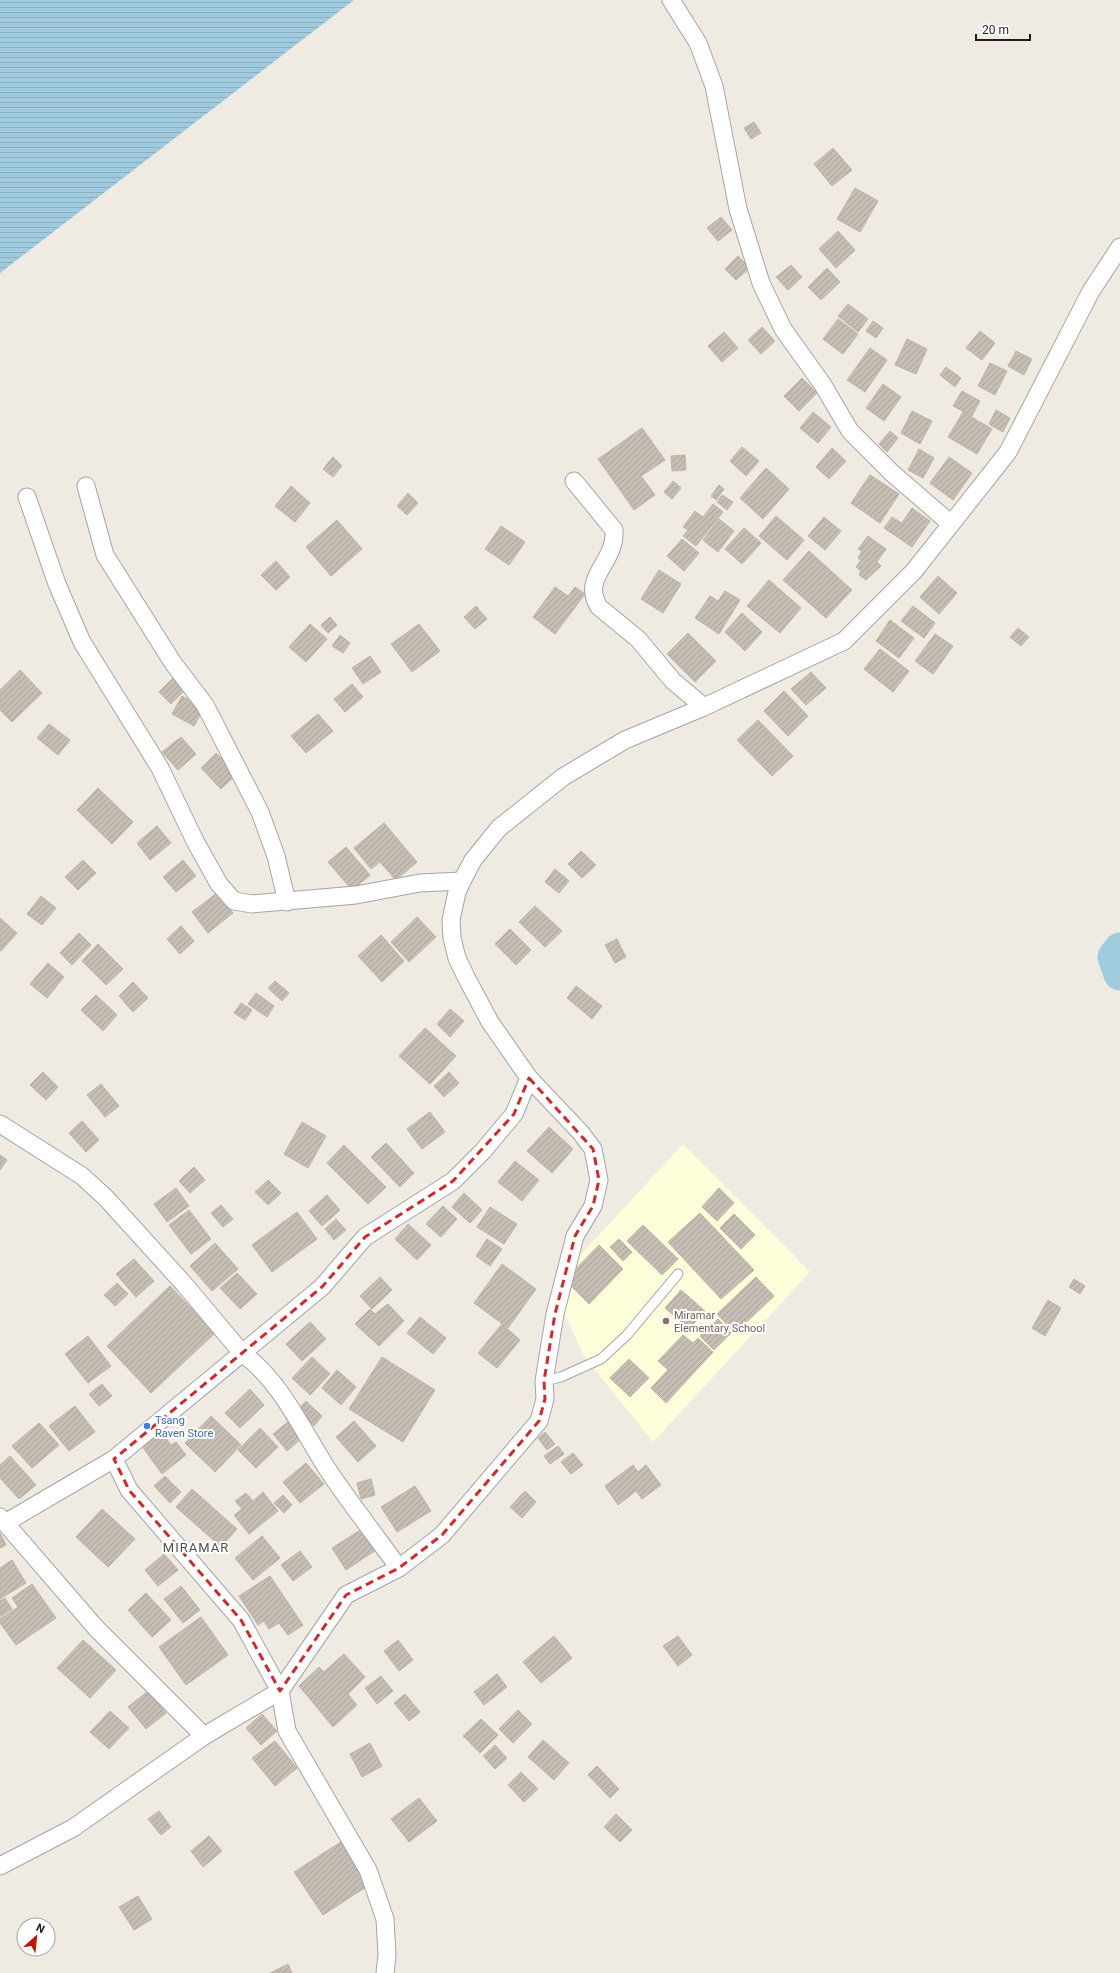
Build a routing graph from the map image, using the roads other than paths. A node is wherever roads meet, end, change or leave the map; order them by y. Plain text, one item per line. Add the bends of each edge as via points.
1 (671, 0) edge
2 (1120, 247) edge
3 (574, 481) dead end
4 (86, 486) dead end
5 (27, 497) dead end
6 (951, 524) junction
7 (704, 707) junction
8 (462, 881) junction
9 (287, 902) junction
10 (529, 1078) junction
11 (0, 1124) edge
12 (678, 1274) dead end
13 (242, 1353) junction
14 (544, 1381) junction
15 (114, 1459) junction
16 (3, 1520) edge
17 (399, 1568) junction
18 (280, 1691) junction
19 (204, 1736) junction
20 (0, 1866) edge
21 (385, 1973) edge

1 - 6 street via 698,44 714,86 738,209 761,283 784,329 823,385 850,431 892,473
2 - 6 street via 1091,291 1008,452
3 - 7 street via 614,530 615,541 610,555 594,580 592,589 599,607 638,639 673,681
4 - 9 street via 105,555 169,656 205,705 260,812 276,856
5 - 9 street via 57,584 82,642 160,768 219,884 229,896 242,903
6 - 7 street via 914,571 844,641
7 - 8 street via 625,740 563,777 499,828 473,860
8 - 9 street via 420,883 356,895
8 - 10 street via 451,920 457,958 490,1022
10 - 13 street via 514,1114 483,1151 452,1181 365,1237 322,1288
10 - 14 street via 593,1149 599,1180 593,1206 575,1236 555,1314
11 - 13 street via 82,1176 106,1198
12 - 14 lane via 627,1334 601,1358 561,1378
13 - 15 street
13 - 17 street via 252,1360 279,1392 328,1469
14 - 17 street via 545,1399 539,1422 442,1535
15 - 16 street
15 - 18 street via 130,1490 240,1620
16 - 19 street via 96,1628
17 - 18 street via 346,1595
18 - 19 street
18 - 21 street via 287,1732 368,1870 385,1919
19 - 20 street via 73,1828

